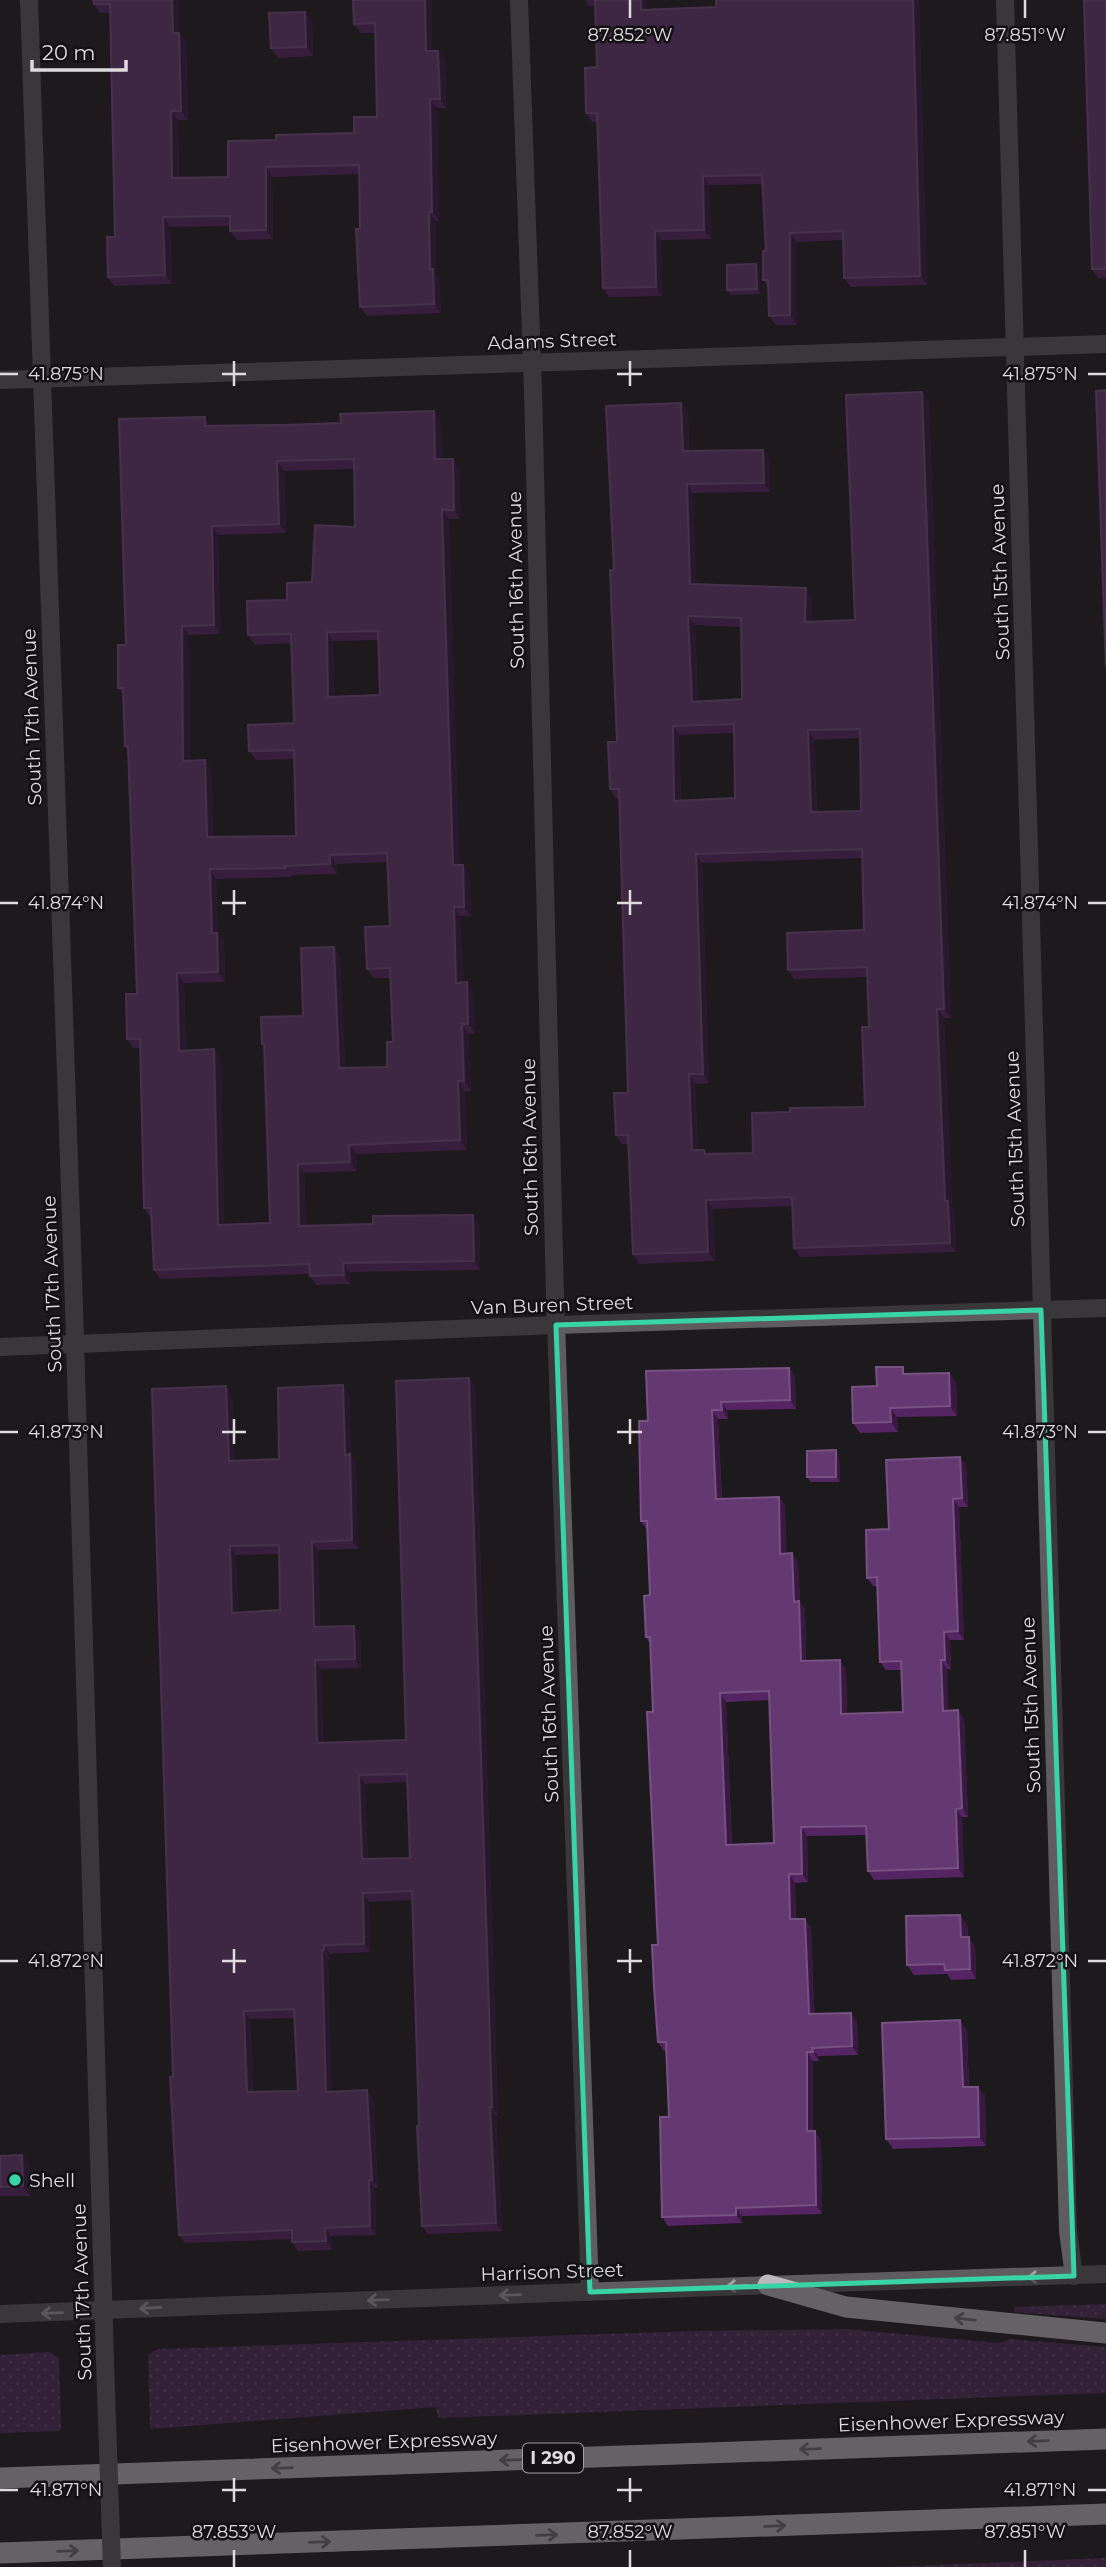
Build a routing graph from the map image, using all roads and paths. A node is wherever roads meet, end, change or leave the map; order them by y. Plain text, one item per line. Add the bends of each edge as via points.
1 (29, 0) edge
2 (519, 0) edge
3 (1005, 0) edge
4 (1106, 344) edge
5 (1016, 347) junction
6 (532, 363) junction
7 (41, 379) junction
8 (0, 380) edge
9 (1106, 1308) edge
10 (1041, 1310) junction
11 (556, 1325) junction
12 (75, 1345) junction
13 (0, 1347) edge
14 (1106, 2274) edge
15 (1074, 2276) junction
16 (768, 2284) junction
17 (590, 2292) junction
18 (104, 2311) junction
19 (0, 2314) edge
20 (1106, 2333) edge
21 (1106, 2439) edge
22 (0, 2478) edge
23 (1106, 2514) edge
24 (0, 2553) edge
25 (112, 2567) edge

1 - 7 street, South 17th Avenue
2 - 6 street, South 16th Avenue
3 - 5 street, South 15th Avenue
4 - 5 street, Adams Street
5 - 6 street, Adams Street
5 - 10 street, South 15th Avenue
6 - 7 street, Adams Street
6 - 11 street, South 16th Avenue
7 - 8 street, Adams Street
7 - 12 street, South 17th Avenue
9 - 10 street, Van Buren Street
10 - 11 street, Van Buren Street
10 - 15 street, South 15th Avenue via 1068,2231
11 - 12 street, Van Buren Street
11 - 17 street, South 16th Avenue
12 - 13 street, Van Buren Street
12 - 18 street, South 17th Avenue
14 - 15 street, Harrison Street
15 -> 16 street, Harrison Street
16 -> 17 street, Harrison Street
20 -> 16 highway via 846,2307
17 -> 18 street, Harrison Street
18 -> 19 street, Harrison Street
18 - 25 street, South 17th Avenue, bridge
21 -> 22 highway, Eisenhower Expressway / I 290
24 -> 23 highway

